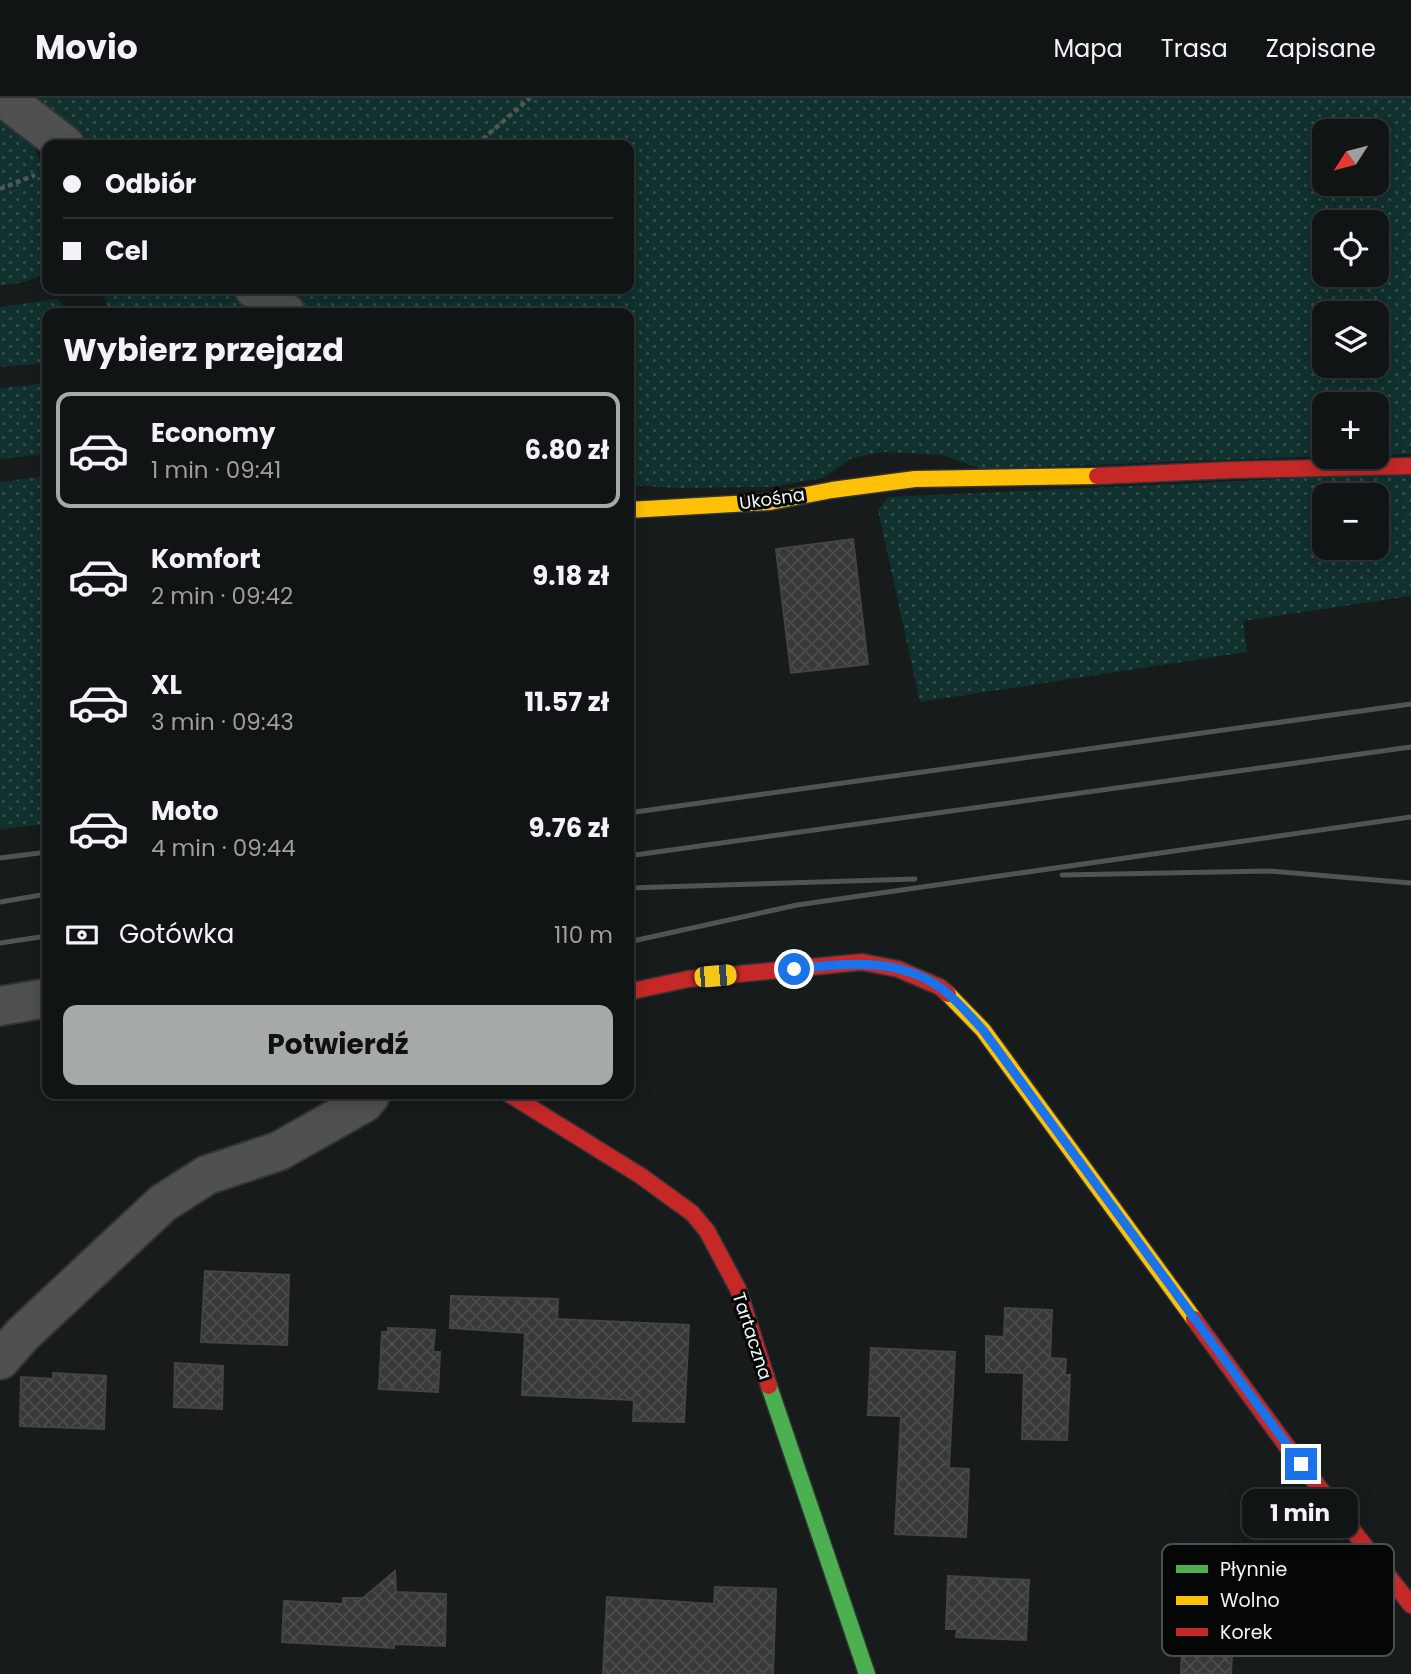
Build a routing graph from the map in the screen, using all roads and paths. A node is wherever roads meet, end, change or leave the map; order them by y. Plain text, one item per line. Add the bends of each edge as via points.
1 (4, 98) edge
2 (530, 98) edge
3 (483, 140) edge
4 (42, 145) edge
5 (42, 165) edge
6 (0, 189) edge
7 (261, 294) edge
8 (279, 308) edge
9 (1411, 466) edge
10 (634, 510) edge
11 (634, 991) edge
12 (42, 999) edge
13 (0, 1006) edge
14 (367, 1099) edge
15 (517, 1099) edge
16 (0, 1360) edge
17 (1363, 1544) edge
18 (1394, 1583) edge
19 (1411, 1605) edge
20 (867, 1674) edge

1 - 4 street
2 - 3 path
5 - 6 path
7 - 8 street
9 - 10 street, Ukośna via 915,479 770,502
11 - 17 street via 688,979 862,962 898,969 940,987 983,1030
12 - 13 street
14 - 16 street via 279,1151 207,1175 163,1203
15 - 20 street, Tartaczna via 641,1176 692,1213 707,1231 738,1289
18 - 19 street

